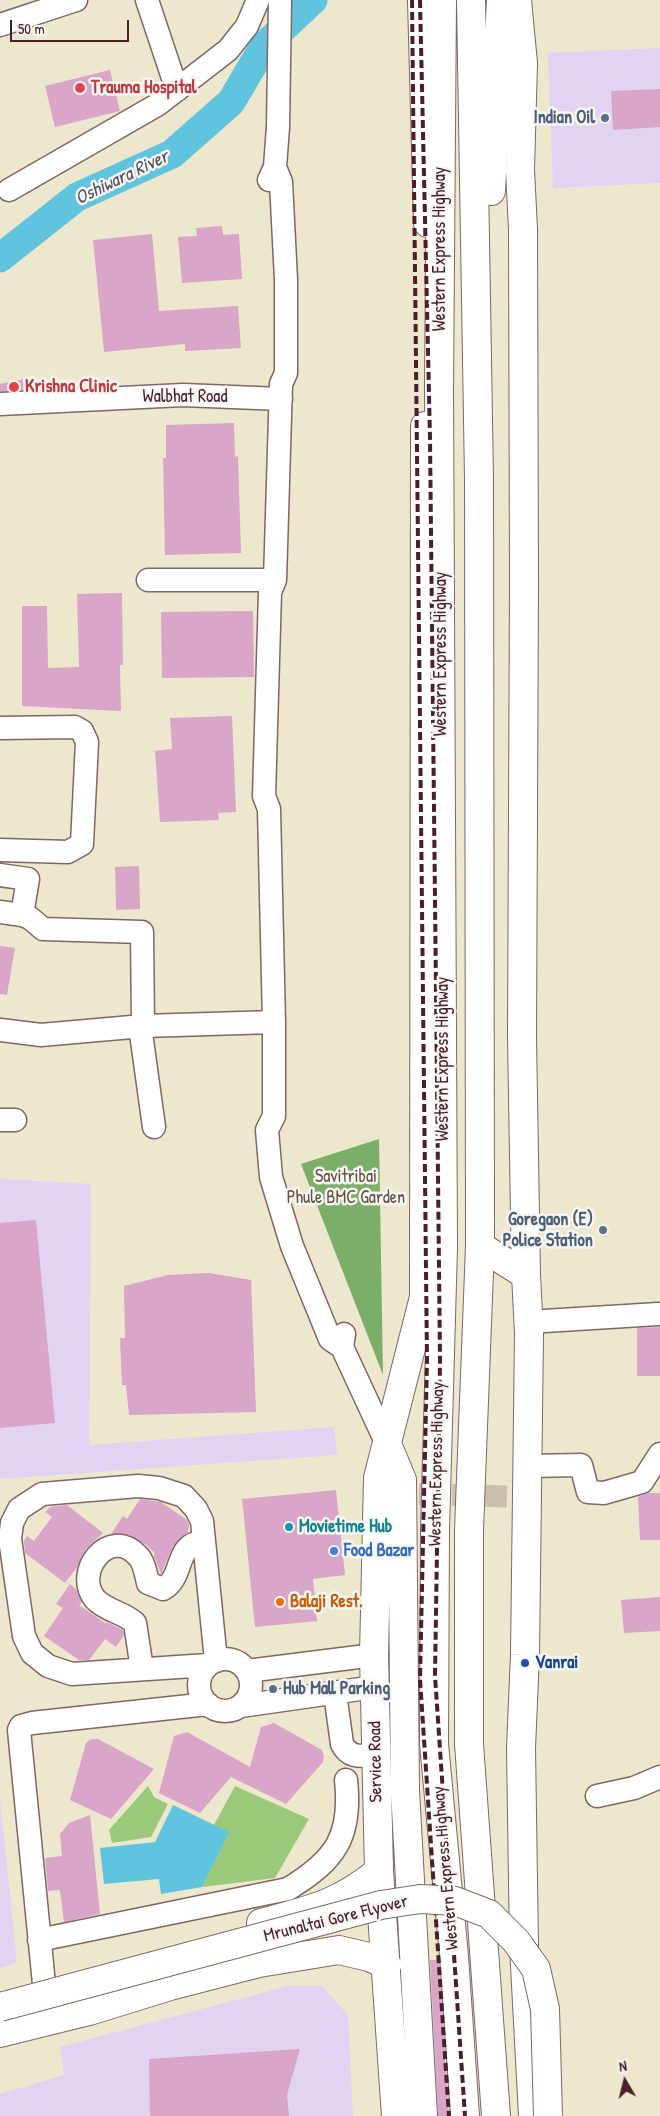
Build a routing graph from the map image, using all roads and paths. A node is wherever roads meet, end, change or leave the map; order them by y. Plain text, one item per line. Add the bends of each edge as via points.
1 (76, 0) edge
2 (147, 0) edge
3 (422, 0) edge
4 (442, 0) edge
5 (471, 0) edge
6 (501, 0) edge
7 (517, 0) edge
8 (273, 2) edge
9 (0, 25) edge
10 (177, 90) junction
11 (10, 190) dead end
12 (475, 220) junction
13 (281, 391) junction
14 (0, 404) edge
15 (148, 580) dead end
16 (275, 580) junction
17 (0, 728) edge
18 (0, 850) edge
19 (0, 875) edge
20 (0, 912) edge
21 (22, 915) junction
22 (274, 1022) junction
23 (142, 1026) junction
24 (0, 1030) edge
25 (154, 1126) dead end
26 (480, 1246) junction
27 (526, 1275) junction
28 (658, 1314) dead end
29 (528, 1322) junction
30 (387, 1444) junction
31 (660, 1454) edge
32 (528, 1466) junction
33 (204, 1542) junction
34 (374, 1655) junction
35 (212, 1663) junction
36 (142, 1670) junction
37 (247, 1671) junction
38 (374, 1687) junction
39 (335, 1692) junction
40 (208, 1704) junction
41 (241, 1706) junction
42 (376, 1776) junction
43 (660, 1776) edge
44 (596, 1796) dead end
45 (379, 1871) junction
46 (278, 1905) junction
47 (324, 1906) junction
48 (411, 1916) junction
49 (383, 1919) junction
50 (39, 1940) junction
51 (339, 1950) junction
52 (387, 1966) junction
53 (44, 1984) junction
54 (0, 1996) edge
55 (0, 2007) edge
56 (0, 2034) edge
57 (396, 2116) edge
58 (423, 2116) edge
59 (466, 2116) edge
60 (496, 2116) edge
61 (533, 2116) edge
62 (548, 2116) edge

1 - 9 street
2 - 10 street
3 - 30 main road, Service Road via 428,218 424,1297
4 - 59 main road, Western Express Highway via 439,389 443,1247 435,1529 434,1744
5 - 12 main road, Western Express Highway
6 - 12 main road via 492,190
7 - 27 main road via 523,63 520,170 524,572 522,1037
8 - 10 street via 247,26 228,50
8 - 13 street via 278,127 275,167 282,182 286,280 286,373
10 - 11 street via 126,124
12 - 26 main road, Western Express Highway via 480,478
13 - 14 street, Walbhat Road
13 - 16 street
15 - 16 street
16 - 22 street via 280,592 273,662 276,794 269,809
17 - 18 street via 75,727 82,731 87,742 82,844 68,852
19 - 21 street via 28,878
20 - 21 street
21 - 23 street via 43,929 142,932
22 - 23 street
22 - 30 street via 274,1116 267,1130 279,1176 330,1339 342,1347
23 - 24 street via 41,1035
23 - 25 street
26 - 27 main road
26 - 60 main road, Western Express Highway via 469,1530 469,1744
27 - 29 main road
28 - 29 street
29 - 32 main road
30 - 34 main road, Service Road via 378,1478
30 - 48 main road via 402,1480 405,1790
31 - 32 street via 642,1482 604,1493 588,1492 581,1465
32 - 61 main road via 521,1748 524,1947
33 - 35 street
33 - 36 street via 187,1547 173,1581 163,1589 148,1583 141,1560 127,1548 107,1547 91,1564 89,1588 96,1599 134,1622
33 - 36 street via 202,1521 184,1496 152,1487 42,1494 19,1509 12,1523 10,1539 24,1636 32,1654 48,1666 72,1674
34 - 37 street
34 - 38 main road, Service Road
35 - 36 street
35 - 37 street via 234,1660
35 - 40 street via 200,1680 202,1697
37 - 41 street via 250,1692
38 - 39 street
38 - 42 main road, Service Road
39 - 41 street
39 - 42 street via 342,1744
40 - 41 street via 224,1711
40 - 50 street via 21,1726
42 - 45 main road, Service Road
42 - 46 street via 338,1790 345,1832 314,1872 288,1889
43 - 44 street via 634,1788
45 - 47 main road via 356,1890
45 - 49 main road, Service Road
46 - 47 main road
46 - 50 street
46 - 53 main road
47 - 51 main road via 342,1911 350,1919 350,1939
48 - 49 main road
48 - 58 main road
49 - 52 main road, Service Road
50 - 53 street
51 - 52 main road via 369,1957
51 - 56 main road via 259,1963
52 - 57 main road, Service Road
53 - 54 main road
55 - 62 main road, Mrunaltai Gore Flyover, bridge via 381,1905 420,1899 455,1902 489,1914 536,1969 545,2009

